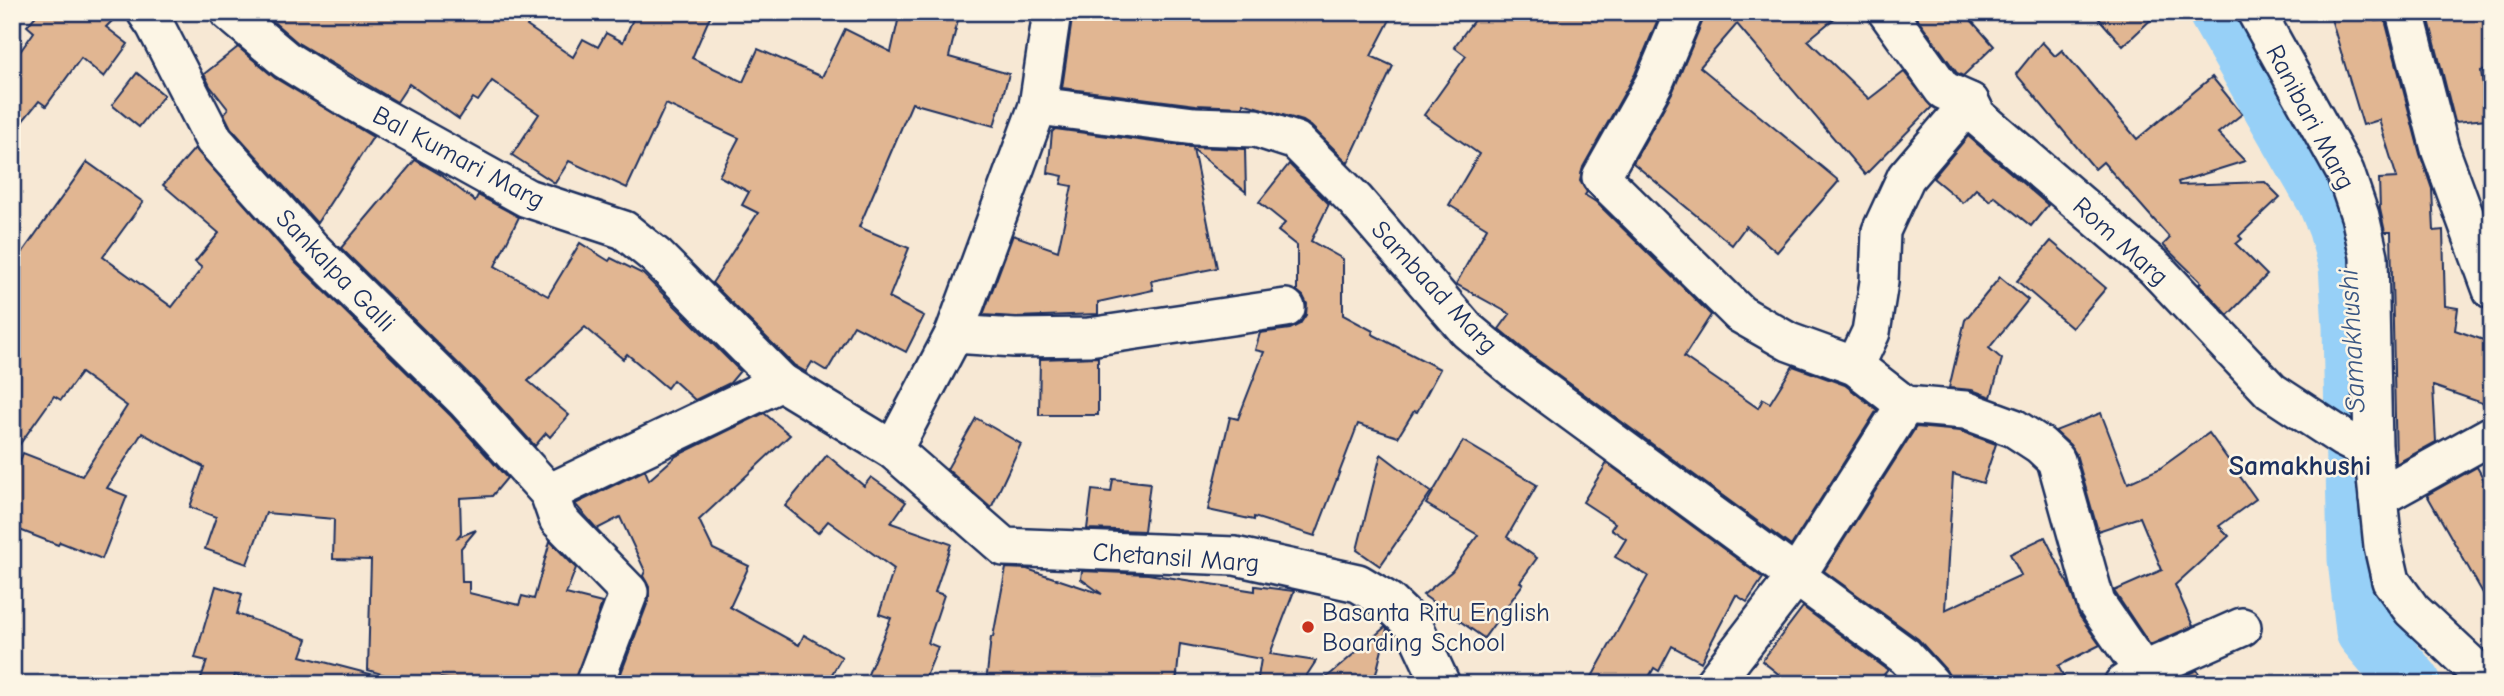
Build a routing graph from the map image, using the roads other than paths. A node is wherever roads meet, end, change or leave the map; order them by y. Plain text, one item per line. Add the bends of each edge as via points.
1 (229, 12) edge
2 (1052, 12) edge
3 (1684, 12) edge
4 (1887, 12) edge
5 (2256, 12) edge
6 (2405, 12) edge
7 (158, 16) edge
8 (1970, 102) junction
9 (1038, 106) junction
10 (2492, 290) edge
11 (1286, 308) dead end
12 (954, 334) junction
13 (1855, 366) junction
14 (780, 382) junction
15 (1905, 405) junction
16 (2492, 435) edge
17 (2360, 444) junction
18 (893, 450) junction
19 (549, 493) junction
20 (2378, 498) junction
21 (1797, 575) junction
22 (2242, 627) dead end
23 (2133, 678) edge
24 (594, 684) edge
25 (1441, 684) edge
26 (1713, 684) edge
27 (1931, 684) edge
28 (2491, 684) edge

1 - 14 street, Bal Kumari Marg via 286,60 527,198 624,230 656,256
2 - 9 street
3 - 13 street via 1654,83 1601,177 1740,314 1789,342
4 - 8 street, Rom Marg via 1943,90
5 - 17 street, Ranibari Marg via 2345,173 2370,256
6 - 10 street via 2440,149
7 - 19 street, Sankalpa Galli via 214,140 312,249 466,401
8 - 13 street via 1906,177 1881,231 1871,332
8 - 17 street, Rom Marg via 1977,117 2155,268 2271,391
9 - 12 street
9 - 21 street, Sambaad Marg via 1194,126 1256,128 1296,141 1467,330 1525,378
11 - 12 street via 1089,337
12 - 18 street
13 - 15 street
14 - 18 street, Bal Kumari Marg
14 - 19 street
15 - 21 street
15 - 23 street via 1965,410 2002,423 2040,444 2056,460 2096,603
16 - 20 street
17 - 20 street, Ranibari Marg
18 - 25 street, Chetansil Marg via 1004,547 1236,556 1358,583 1388,601 1414,626
19 - 24 street via 558,519 629,592
20 - 28 street, Ranibari Marg via 2391,581 2412,610
21 - 26 street
21 - 27 street, Sambaad Marg via 1905,656
22 - 23 street

